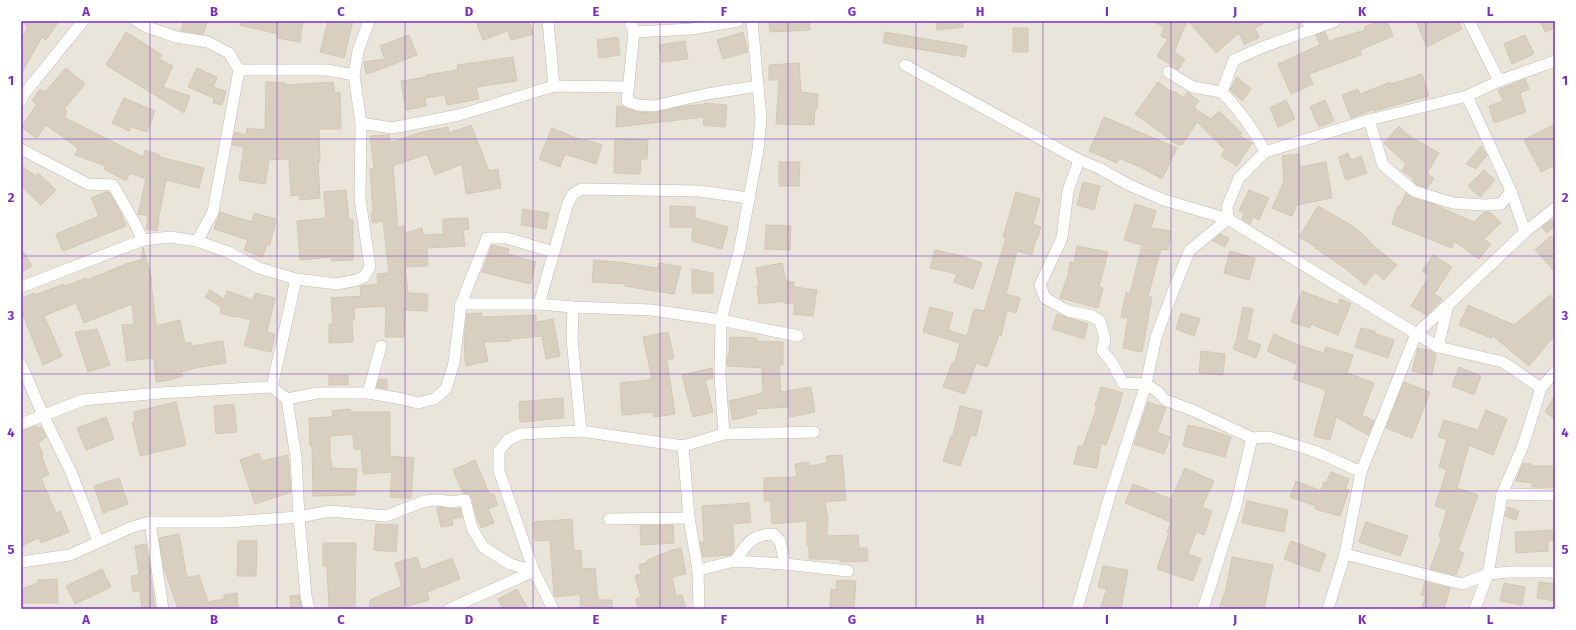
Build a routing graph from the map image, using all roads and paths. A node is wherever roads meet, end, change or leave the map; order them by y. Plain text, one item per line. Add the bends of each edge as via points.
1 (83, 21) edge
2 (136, 21) edge
3 (368, 21) edge
4 (548, 21) edge
5 (738, 21) edge
6 (752, 21) edge
7 (1335, 21) edge
8 (1469, 21) edge
9 (1309, 25) edge
10 (632, 26) edge
11 (1555, 61) edge
12 (905, 65) dead end
13 (239, 70) junction
14 (1168, 72) dead end
15 (354, 75) junction
16 (1499, 81) junction
17 (554, 86) junction
18 (758, 86) junction
19 (628, 87) junction
20 (1222, 92) junction
21 (1467, 96) junction
22 (21, 101) edge
23 (1369, 120) junction
24 (361, 123) junction
25 (21, 149) edge
26 (1266, 152) junction
27 (1079, 160) junction
28 (1511, 191) junction
29 (750, 198) junction
30 (1555, 208) edge
31 (1228, 219) junction
32 (1525, 232) junction
33 (143, 240) junction
34 (197, 241) junction
35 (554, 252) junction
36 (296, 279) junction
37 (21, 287) edge
38 (461, 304) junction
39 (539, 304) junction
40 (1448, 305) junction
41 (573, 307) junction
42 (721, 320) junction
43 (1416, 334) junction
44 (798, 336) dead end
45 (381, 346) dead end
46 (1438, 348) junction
47 (21, 364) edge
48 (1555, 372) edge
49 (1146, 384) junction
50 (272, 387) junction
51 (1541, 388) junction
52 (368, 393) junction
53 (287, 398) junction
54 (43, 415) junction
55 (21, 424) edge
56 (581, 431) junction
57 (814, 432) dead end
58 (724, 434) junction
59 (1252, 438) junction
60 (683, 446) junction
61 (1361, 472) junction
62 (1502, 494) junction
63 (1555, 495) edge
64 (298, 517) junction
65 (689, 518) junction
66 (609, 519) dead end
67 (150, 522) junction
68 (98, 541) junction
69 (1345, 554) junction
70 (736, 561) junction
71 (21, 562) edge
72 (785, 564) junction
73 (698, 570) junction
74 (534, 571) junction
75 (848, 571) dead end
76 (1555, 572) edge
77 (1488, 574) junction
78 (163, 609) edge
79 (309, 609) edge
80 (449, 609) edge
81 (553, 609) edge
82 (700, 609) edge
83 (1077, 609) edge
84 (1204, 609) edge
85 (1328, 609) edge
86 (1475, 609) edge

1 - 22 street
2 - 13 street via 176,37 208,42 228,53
3 - 15 street via 358,51
4 - 17 street
5 - 10 street via 692,29
6 - 18 street
7 - 9 street
8 - 16 street
9 - 20 street via 1234,60
10 - 19 street
11 - 16 street
12 - 27 street
13 - 15 street via 327,70
13 - 34 street via 213,212
14 - 20 street via 1193,87
15 - 24 street
16 - 21 street
17 - 19 street
17 - 24 street via 459,115 392,128
18 - 19 street via 654,106 627,101
18 - 29 street via 761,118
20 - 26 street via 1241,112
21 - 23 street
21 - 28 street
23 - 26 street
23 - 28 street via 1383,165 1414,191 1453,203 1485,205 1501,204
24 - 36 street via 360,199 370,268 357,280 337,284
25 - 33 street via 88,184 113,185
26 - 31 street via 1239,178 1227,207
27 - 31 street via 1164,200
27 - 49 street via 1068,191 1062,238 1040,286 1045,298 1068,311 1092,316 1100,321 1105,339 1102,350 1123,383
28 - 32 street
29 - 35 street via 699,191 582,189 573,194 568,203
29 - 42 street
30 - 32 street
31 - 43 street
31 - 49 street via 1190,250 1156,337
32 - 40 street
33 - 34 street via 170,236
33 - 37 street
34 - 36 street via 228,252 259,268
35 - 38 street via 506,238 487,238
35 - 39 street
36 - 50 street
38 - 39 street
38 - 52 street via 454,363 446,389 434,399 418,403
39 - 41 street
40 - 43 street
40 - 46 street
41 - 42 street via 651,310
41 - 56 street via 572,339
42 - 44 street
42 - 58 street via 720,375
43 - 46 street
43 - 61 street
45 - 52 street
46 - 51 street via 1502,362
47 - 54 street
48 - 51 street
49 - 59 street via 1165,400
49 - 83 street
50 - 53 street
50 - 54 street via 83,400
51 - 62 street via 1523,446
52 - 53 street via 317,393
53 - 64 street via 296,458
54 - 55 street
54 - 68 street via 71,472
56 - 60 street
56 - 74 street via 520,434 508,440 499,451 499,471
57 - 58 street
58 - 60 street
59 - 61 street via 1269,437 1317,452
59 - 84 street via 1236,505
60 - 65 street
61 - 69 street
62 - 63 street
62 - 77 street
64 - 67 street via 228,522
64 - 74 street via 330,511 386,516 425,500 465,500 472,528 483,547 510,564
64 - 79 street
65 - 66 street
65 - 73 street
67 - 68 street
67 - 78 street
68 - 71 street via 70,555
69 - 77 street via 1462,584
69 - 85 street
70 - 72 street
70 - 72 street via 750,540 761,535 773,534 780,540
70 - 73 street
72 - 75 street
73 - 82 street
74 - 80 street
74 - 81 street
76 - 77 street
77 - 86 street

